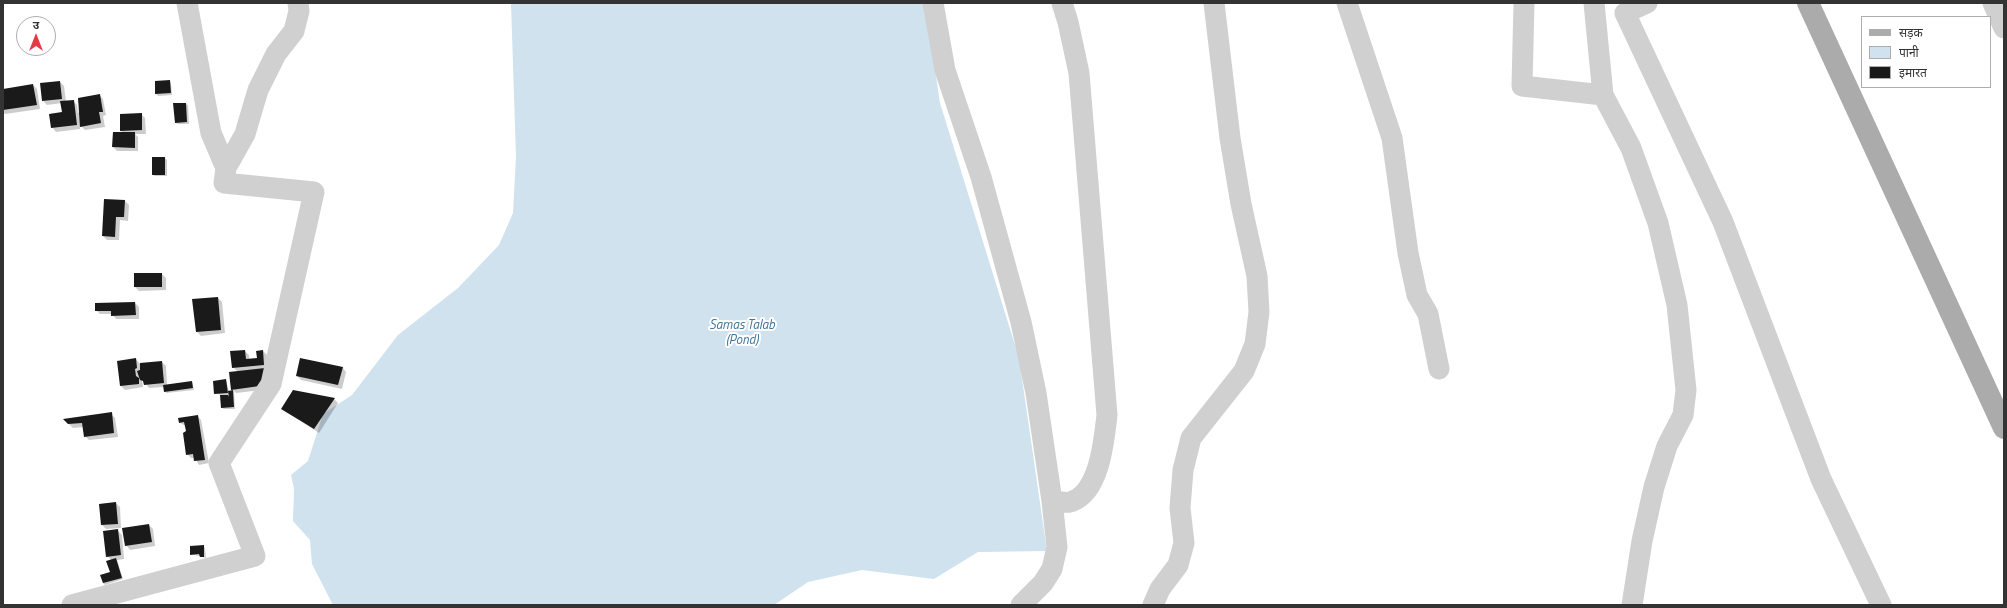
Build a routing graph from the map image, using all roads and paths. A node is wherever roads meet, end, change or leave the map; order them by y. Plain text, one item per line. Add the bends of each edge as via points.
1 (187, 3) edge
2 (298, 3) edge
3 (933, 3) edge
4 (1062, 3) edge
5 (1214, 3) edge
6 (1347, 3) edge
7 (1524, 3) edge
8 (1594, 3) edge
9 (1647, 3) edge
10 (1808, 3) edge
11 (1993, 3) edge
12 (2004, 28) edge
13 (1603, 95) junction
14 (226, 168) junction
15 (1439, 369) dead end
16 (2004, 428) edge
17 (1052, 501) junction
18 (72, 605) edge
19 (1021, 605) edge
20 (1153, 605) edge
21 (1632, 605) edge
22 (1881, 605) edge

1 - 14 street via 211,133
2 - 14 street via 299,11 294,31 276,54 258,90 245,134
3 - 17 street via 945,70 980,177 1021,322 1036,393
4 - 17 street via 1079,73 1107,415 1103,449 1094,478 1083,495 1072,502
5 - 20 street via 1230,138 1257,276 1259,312 1255,344 1244,371 1192,438 1183,470 1180,508 1184,543 1178,565 1160,589
6 - 15 street via 1392,138 1408,253 1417,295 1428,314
7 - 13 street via 1522,86
8 - 13 street
9 - 22 street via 1625,13 1723,222 1821,480
10 - 16 main road
11 - 12 street
13 - 21 street via 1632,148 1658,223 1677,305 1686,390 1683,415 1667,446 1654,487
14 - 18 street via 224,183 314,192 271,384 219,463 255,556
17 - 19 street via 1057,547 1052,569

